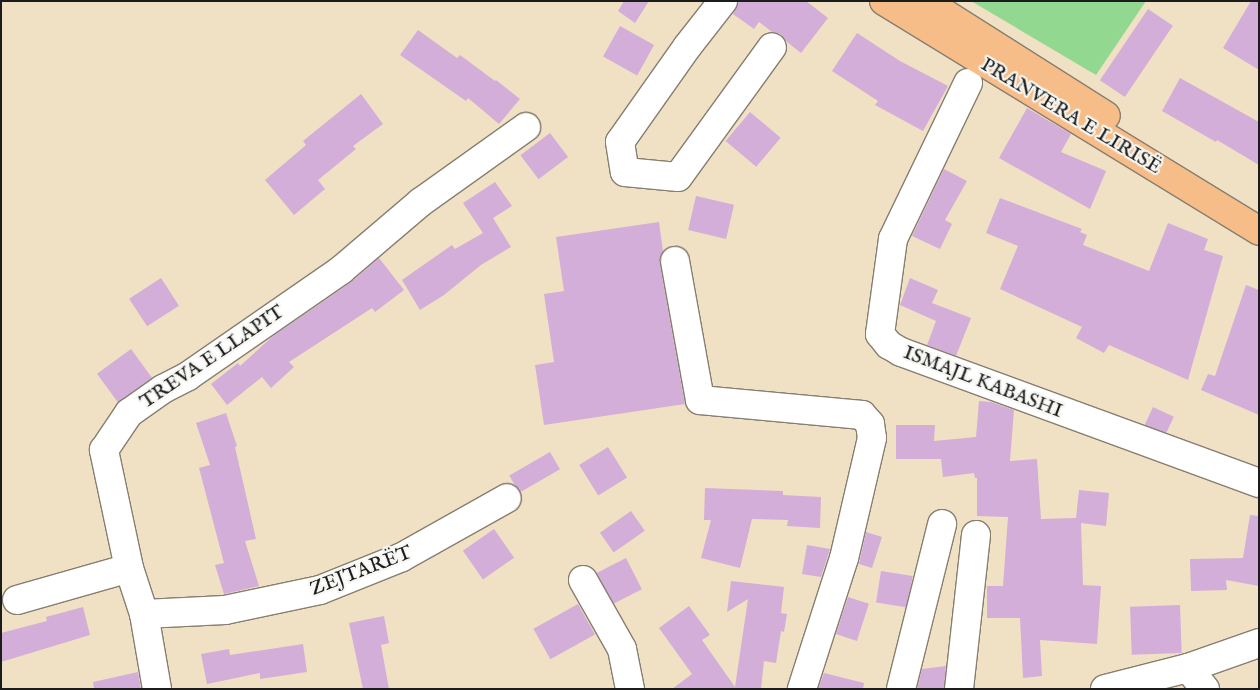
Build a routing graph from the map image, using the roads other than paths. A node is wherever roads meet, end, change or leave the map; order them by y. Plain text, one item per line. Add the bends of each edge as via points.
1 (723, 1) edge
2 (884, 1) edge
3 (925, 1) edge
4 (772, 47) dead end
5 (968, 83) dead end
6 (526, 127) dead end
7 (1259, 213) edge
8 (1259, 231) edge
9 (675, 261) dead end
10 (1259, 483) edge
11 (507, 498) dead end
12 (942, 524) dead end
13 (976, 535) dead end
14 (129, 568) junction
15 (583, 580) dead end
16 (17, 600) dead end
17 (144, 614) junction
18 (1259, 643) edge
19 (1188, 668) junction
20 (157, 689) edge
21 (630, 689) edge
22 (802, 689) edge
23 (901, 689) edge
24 (959, 689) edge
25 (1105, 689) edge
26 (1205, 689) edge

1 - 4 street via 620,142 625,172 678,177
2 - 8 main road, PRANVERA E LIRISË
3 - 7 main road, PRANVERA E LIRISË
5 - 10 street, ISMAJL KABASHI via 894,239 880,334 901,352
6 - 14 street, TREVA E LLAPIT via 421,202 341,270 129,413 104,450
9 - 22 street via 700,400 862,415 870,424 872,438 844,558
11 - 17 street, ZEJTARËT via 402,557 320,590 225,610
12 - 23 street
13 - 24 street
14 - 16 street
14 - 17 street, TREVA E LLAPIT
15 - 21 street via 622,649
17 - 20 street, TREVA E LLAPIT
18 - 19 street
19 - 25 street
19 - 26 street

